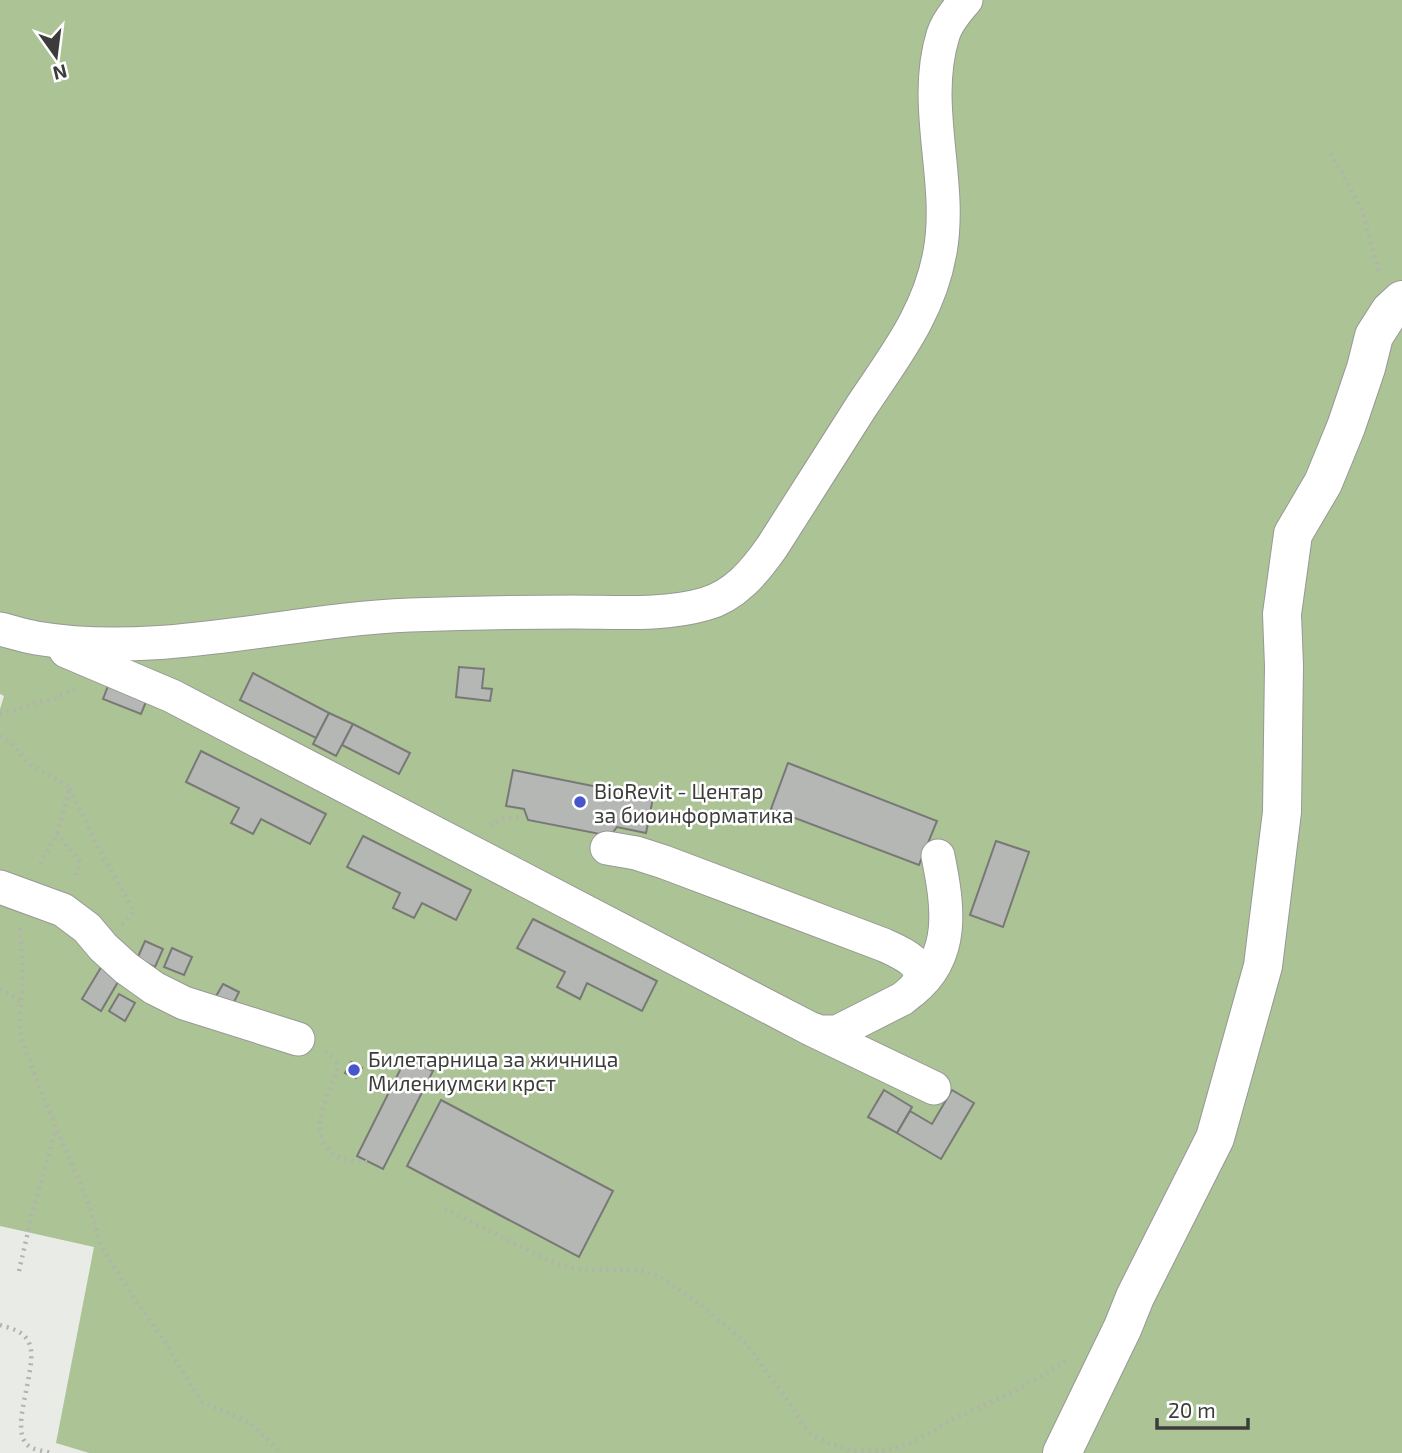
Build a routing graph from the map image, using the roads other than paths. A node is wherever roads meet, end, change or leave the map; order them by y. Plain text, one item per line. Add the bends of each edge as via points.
1 (967, 0) edge
2 (1396, 306) edge
3 (0, 629) edge
4 (33, 638) junction
5 (607, 848) dead end
6 (938, 856) dead end
7 (12, 891) edge
8 (910, 993) junction
9 (809, 1028) junction
10 (298, 1039) dead end
11 (934, 1088) dead end
12 (1062, 1453) edge

1 - 4 street via 943,33 935,82 943,236 926,302 772,547 757,568 723,597 685,609 651,612 407,615 180,641 74,643
2 - 12 main road via 1374,336 1346,427 1323,483 1293,534 1282,614 1282,812 1263,966 1215,1138
3 - 4 street
4 - 9 street via 172,696
5 - 8 street via 664,862 884,944 918,965 920,975
6 - 8 street via 946,905 944,940 933,970
7 - 10 street via 63,910 154,988 184,1003
8 - 9 street via 837,1032
9 - 11 street

